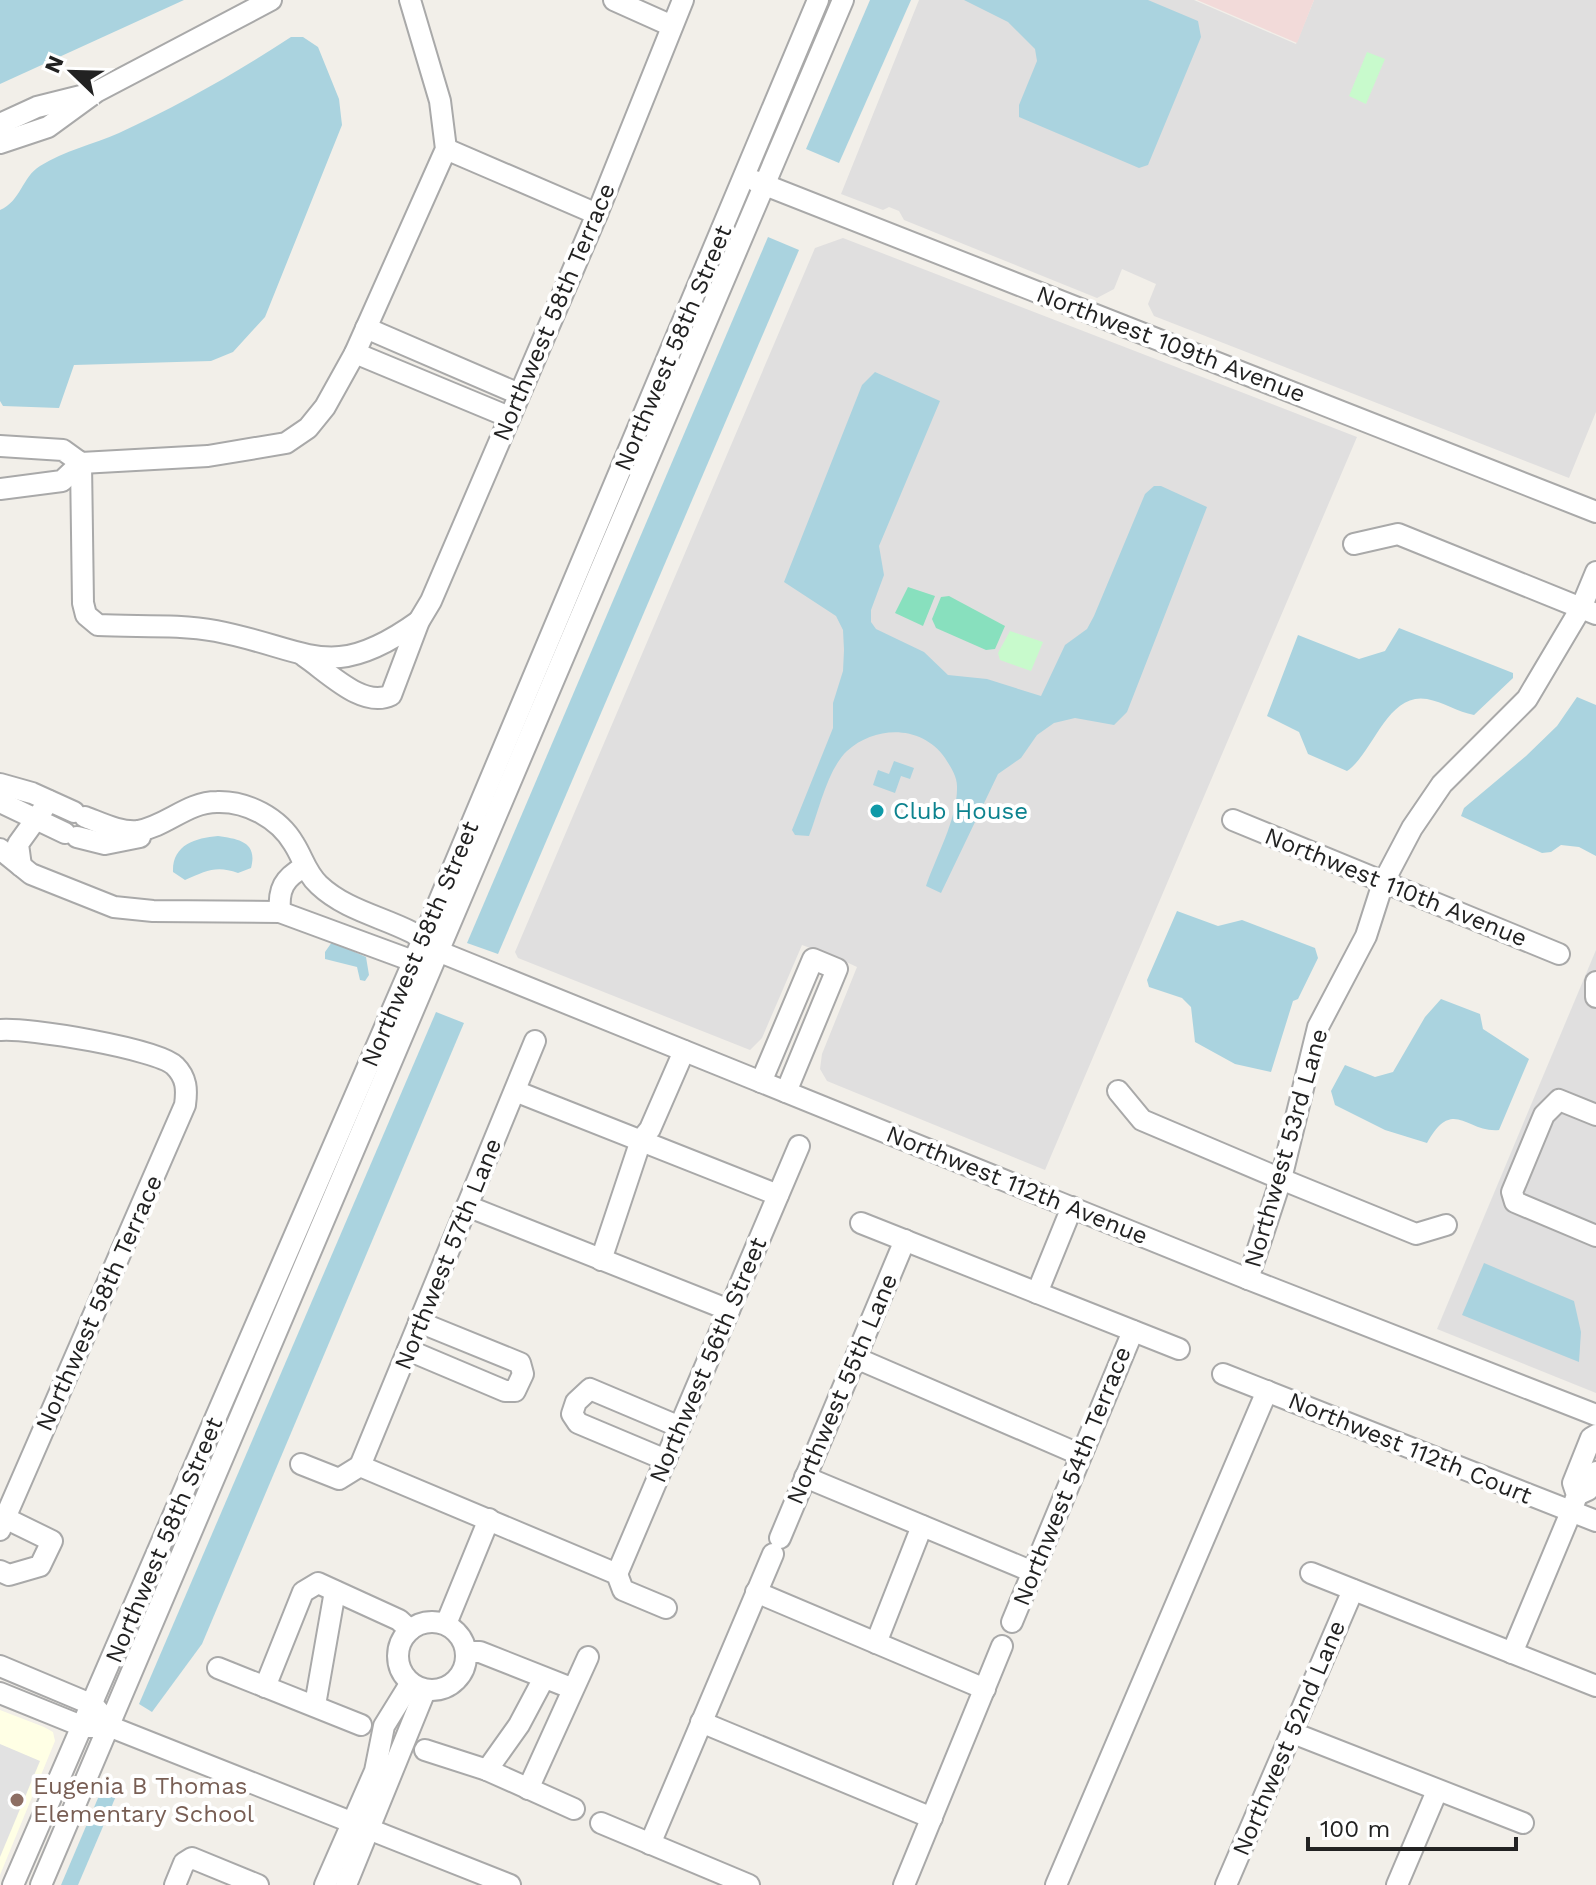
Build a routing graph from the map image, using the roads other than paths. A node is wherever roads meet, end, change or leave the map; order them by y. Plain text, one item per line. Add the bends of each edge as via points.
1 (271, 0) edge
2 (410, 0) edge
3 (614, 0) edge
4 (683, 0) edge
5 (818, 0) edge
6 (843, 0) edge
7 (672, 26) junction
8 (96, 92) junction
9 (0, 124) edge
10 (0, 143) edge
11 (446, 149) junction
12 (745, 177) junction
13 (765, 185) junction
14 (597, 214) junction
15 (366, 328) junction
16 (355, 353) junction
17 (519, 394) junction
18 (509, 417) junction
19 (0, 446) edge
20 (81, 463) junction
21 (0, 489) edge
22 (1596, 512) edge
23 (1354, 544) dead end
24 (1596, 572) edge
25 (1589, 611) edge
26 (419, 621) junction
27 (304, 656) junction
28 (0, 784) edge
29 (49, 801) junction
30 (0, 802) edge
31 (1233, 820) dead end
32 (37, 821) junction
33 (163, 821) junction
34 (0, 849) edge
35 (21, 866) junction
36 (304, 867) junction
37 (1383, 883) junction
38 (280, 912) junction
39 (424, 937) junction
40 (440, 952) junction
41 (1559, 954) dead end
42 (413, 961) junction
43 (1596, 982) edge
44 (1596, 997) edge
45 (0, 1030) edge
46 (535, 1041) dead end
47 (678, 1048) junction
48 (761, 1082) junction
49 (515, 1091) junction
50 (1118, 1091) dead end
51 (786, 1092) junction
52 (1596, 1115) edge
53 (641, 1140) junction
54 (799, 1146) dead end
55 (1281, 1179) junction
56 (778, 1195) junction
57 (467, 1206) junction
58 (1072, 1207) junction
59 (861, 1223) dead end
60 (1446, 1225) dead end
61 (1596, 1236) edge
62 (905, 1240) junction
63 (601, 1260) junction
64 (1248, 1279) junction
65 (1037, 1293) junction
66 (729, 1310) junction
67 (419, 1322) junction
68 (1133, 1331) junction
69 (1179, 1349) dead end
70 (408, 1350) junction
71 (856, 1358) junction
72 (1223, 1374) dead end
73 (1267, 1391) junction
74 (1596, 1415) edge
75 (680, 1427) junction
76 (1596, 1435) edge
77 (1081, 1455) junction
78 (666, 1460) junction
79 (301, 1464) dead end
80 (360, 1466) junction
81 (1596, 1472) edge
82 (805, 1477) junction
83 (1574, 1504) junction
84 (489, 1519) junction
85 (1596, 1521) edge
86 (2, 1522) edge
87 (922, 1526) junction
88 (0, 1571) edge
89 (1033, 1572) junction
90 (1311, 1573) dead end
91 (617, 1574) junction
92 (1353, 1590) junction
93 (335, 1591) junction
94 (756, 1592) junction
95 (666, 1608) dead end
96 (1012, 1622) dead end
97 (446, 1624) junction
98 (410, 1630) junction
99 (876, 1643) junction
100 (1002, 1646) dead end
101 (466, 1652) junction
102 (1512, 1653) junction
103 (588, 1657) dead end
104 (0, 1666) edge
105 (218, 1668) dead end
106 (544, 1678) junction
107 (1596, 1686) edge
108 (265, 1687) junction
109 (418, 1687) junction
110 (571, 1688) junction
111 (985, 1689) junction
112 (0, 1693) edge
113 (93, 1705) junction
114 (315, 1705) junction
115 (701, 1722) junction
116 (361, 1725) dead end
117 (84, 1727) junction
118 (111, 1727) junction
119 (1293, 1733) junction
120 (425, 1750) dead end
121 (487, 1770) junction
122 (528, 1789) junction
123 (1437, 1791) junction
124 (574, 1809) dead end
125 (932, 1818) junction
126 (601, 1823) dead end
127 (1523, 1823) dead end
128 (360, 1826) junction
129 (650, 1844) junction
130 (13, 1885) edge
131 (41, 1885) edge
132 (175, 1885) edge
133 (258, 1885) edge
134 (325, 1885) edge
135 (346, 1885) edge
136 (510, 1885) edge
137 (749, 1885) edge
138 (904, 1885) edge
139 (1056, 1885) edge
140 (1226, 1885) edge
141 (1397, 1885) edge

1 - 8 street
2 - 11 street via 440,101
3 - 7 street
4 - 7 street, Northwest 58th Terrace
5 - 12 street, Northwest 58th Street
6 - 13 street, Northwest 58th Street
7 - 14 street, Northwest 58th Terrace
8 - 9 street via 37,107
8 - 10 street via 48,127
11 - 14 street
11 - 15 street
12 - 13 street, Northwest 109th Avenue
12 - 39 street, Northwest 58th Street
13 - 22 street, Northwest 109th Avenue
13 - 40 street, Northwest 58th Street
14 - 17 street, Northwest 58th Terrace
15 - 16 street
15 - 17 street
16 - 18 street
16 - 20 street via 325,407 286,443 208,456
17 - 18 street, Northwest 58th Terrace
18 - 26 street, Northwest 58th Terrace
19 - 20 street via 63,450
20 - 21 street via 62,481
20 - 27 street via 86,615 98,625 213,630
23 - 25 street via 1398,534
24 - 25 street, Northwest 53rd Lane
25 - 37 street, Northwest 53rd Lane via 1527,699 1442,784
26 - 27 street via 362,654
26 - 27 street, Northwest 58th Terrace via 391,695 380,701 365,698
28 - 29 street, Northwest 112th Avenue
29 - 32 street
29 - 33 street, Northwest 112th Avenue via 112,828 137,831
30 - 32 street, Northwest 112th Avenue
31 - 37 street, Northwest 110th Avenue
32 - 33 street, Northwest 112th Avenue via 105,844 138,839
32 - 35 street via 18,844
33 - 36 street, Northwest 112th Avenue via 191,806 247,806 272,819 294,842
34 - 35 street
35 - 38 street via 114,907
36 - 38 street via 282,885
36 - 39 street, Northwest 112th Avenue via 339,900
37 - 41 street, Northwest 110th Avenue
37 - 55 street, Northwest 53rd Lane via 1366,936 1318,1027
38 - 42 street
39 - 40 street, Northwest 112th Avenue
39 - 42 street, Northwest 58th Street
40 - 42 street
40 - 47 street, Northwest 112th Avenue
40 - 118 street, Northwest 58th Street
42 - 113 street, Northwest 58th Street
43 - 44 street
45 - 86 street, Northwest 58th Terrace via 82,1039 164,1058 188,1086 185,1105
46 - 49 street, Northwest 57th Lane
47 - 48 street, Northwest 112th Avenue
47 - 53 street via 640,1126
48 - 51 street, Northwest 112th Avenue
48 - 51 street via 813,959 837,969
49 - 53 street
49 - 57 street, Northwest 57th Lane
50 - 55 street via 1142,1120
51 - 58 street, Northwest 112th Avenue
52 - 61 street via 1559,1100 1544,1115 1512,1192 1515,1202
53 - 56 street
53 - 63 street
54 - 56 street, Northwest 56th Street
55 - 60 street via 1416,1234
55 - 64 street, Northwest 53rd Lane
56 - 66 street, Northwest 56th Street
57 - 63 street
57 - 67 street, Northwest 57th Lane
58 - 64 street, Northwest 112th Avenue
58 - 65 street
59 - 62 street
62 - 65 street
62 - 71 street, Northwest 55th Lane
63 - 66 street
64 - 74 street, Northwest 112th Avenue
65 - 68 street
66 - 75 street, Northwest 56th Street
67 - 70 street, Northwest 57th Lane
67 - 70 street via 520,1363 521,1382 515,1391 505,1391
68 - 69 street
68 - 77 street, Northwest 54th Terrace
70 - 80 street, Northwest 57th Lane
71 - 77 street
71 - 82 street, Northwest 55th Lane
72 - 73 street, Northwest 112th Court
73 - 83 street, Northwest 112th Court
73 - 139 street
75 - 78 street, Northwest 56th Street
75 - 78 street via 590,1389 576,1402 572,1414 578,1423
76 - 83 street via 1573,1483
77 - 89 street, Northwest 54th Terrace
78 - 91 street, Northwest 56th Street
79 - 80 street via 339,1479
80 - 84 street
81 - 83 street
82 - 87 street
82 - 94 street, Northwest 55th Lane
83 - 85 street, Northwest 112th Court
83 - 102 street
84 - 91 street
84 - 97 street
86 - 88 street via 52,1541 40,1566 9,1575
87 - 89 street
87 - 99 street
89 - 96 street, Northwest 54th Terrace
90 - 92 street
91 - 95 street via 623,1590
92 - 102 street
92 - 119 street, Northwest 52nd Lane
93 - 98 street
93 - 108 street via 318,1583 303,1592
93 - 114 street
94 - 99 street
94 - 115 street, Northwest 55th Lane
97 - 98 street via 433,1622
97 - 101 street
98 - 109 street via 397,1657 401,1672
99 - 111 street
100 - 111 street
101 - 106 street via 480,1652
101 - 109 street via 455,1682 441,1690
102 - 107 street
103 - 110 street
104 - 113 street
105 - 108 street
106 - 110 street
106 - 121 street
108 - 114 street
109 - 128 street via 402,1719 381,1735
110 - 122 street
111 - 125 street
112 - 117 street
113 - 117 street, Northwest 58th Street
113 - 118 street
114 - 116 street
115 - 125 street
115 - 129 street, Northwest 55th Lane
117 - 118 street
117 - 130 street, Northwest 58th Street
118 - 128 street
118 - 131 street, Northwest 58th Street
119 - 123 street
119 - 140 street, Northwest 52nd Lane
120 - 121 street
121 - 122 street
122 - 124 street
123 - 127 street
123 - 141 street
125 - 138 street
126 - 129 street
128 - 134 street
128 - 135 street
128 - 136 street
129 - 137 street
132 - 133 street via 184,1863 192,1858

